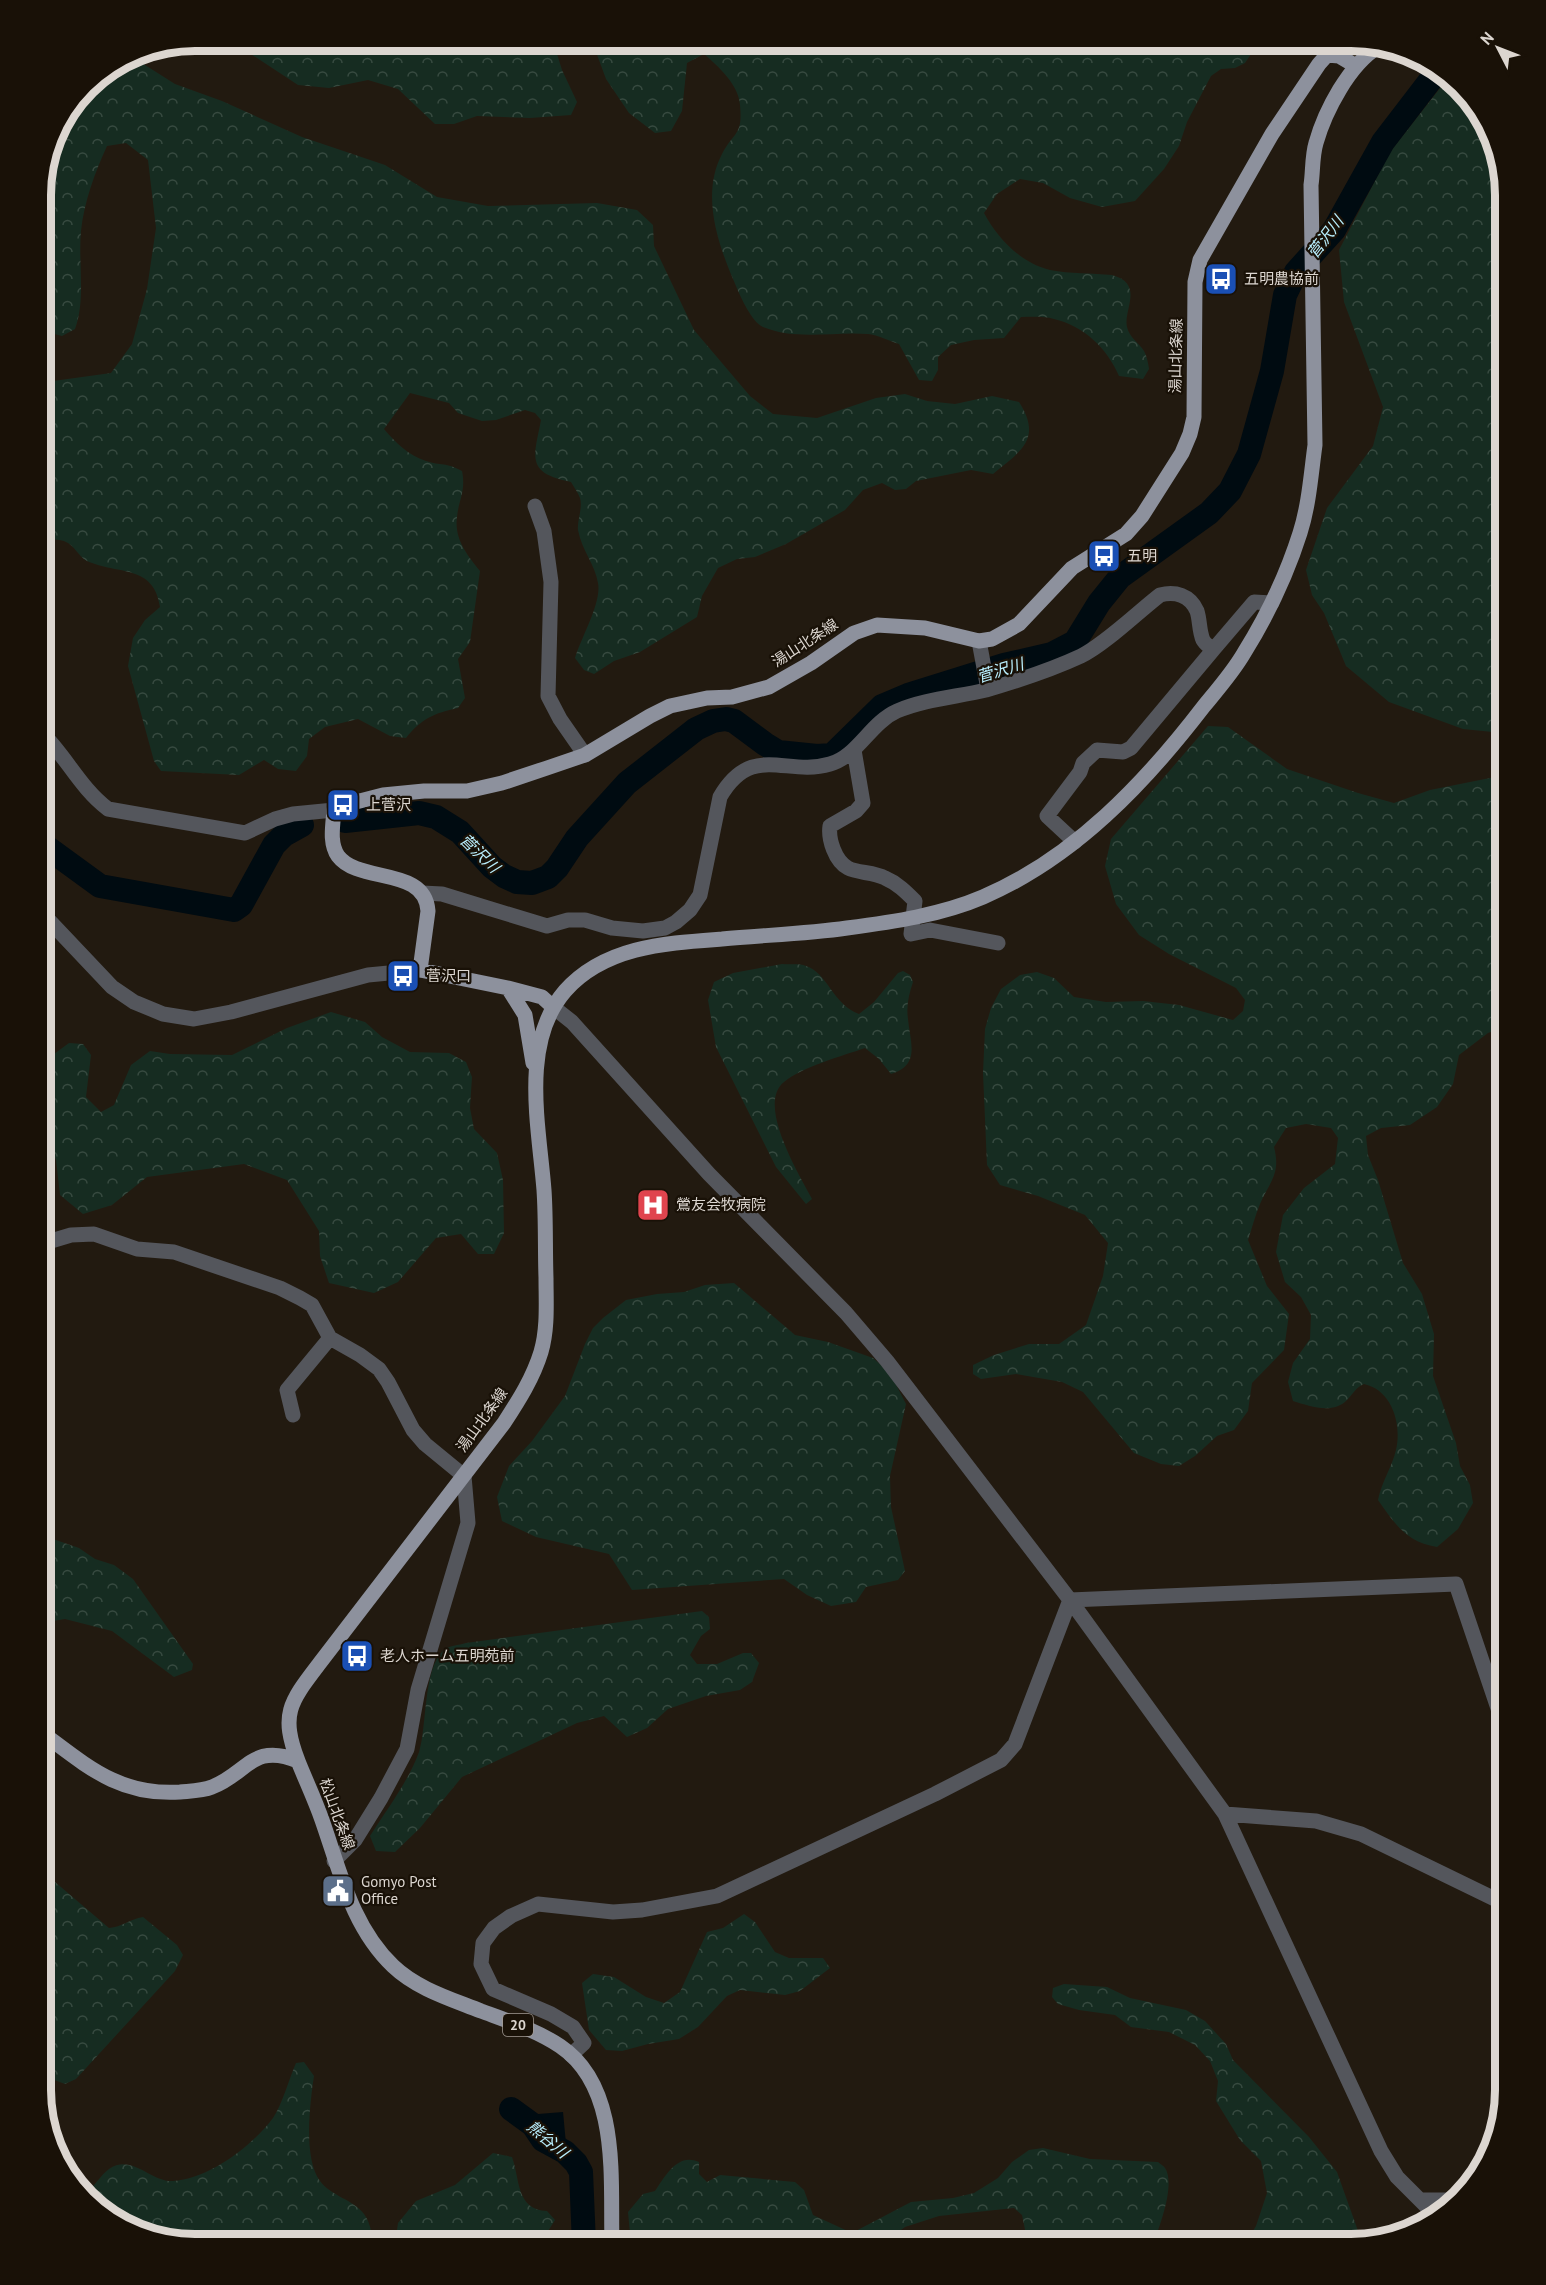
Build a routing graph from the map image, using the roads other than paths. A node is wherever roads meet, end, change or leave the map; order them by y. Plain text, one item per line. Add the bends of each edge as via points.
1 (1326, 51) edge
2 (1332, 51) edge
3 (1371, 53) edge
4 (1356, 66) junction
5 (535, 506) dead end
6 (1272, 603) junction
7 (978, 641) junction
8 (1213, 650) junction
9 (987, 685) junction
10 (51, 741) edge
11 (854, 750) junction
12 (585, 755) junction
13 (334, 810) junction
14 (1075, 842) junction
15 (422, 893) junction
16 (913, 917) junction
17 (51, 923) edge
18 (998, 943) dead end
19 (420, 970) junction
20 (507, 988) junction
21 (553, 1007) junction
22 (535, 1071) junction
23 (51, 1241) edge
24 (330, 1338) junction
25 (293, 1415) dead end
26 (464, 1476) junction
27 (1070, 1600) junction
28 (1495, 1697) edge
29 (289, 1734) junction
30 (51, 1740) edge
31 (265, 1757) junction
32 (298, 1761) junction
33 (1224, 1814) junction
34 (334, 1861) junction
35 (1495, 1899) edge
36 (571, 2055) junction
37 (1420, 2200) junction
38 (1444, 2200) edge
39 (1430, 2210) edge
40 (612, 2234) edge

1 - 7 main road, 湯山北条線 via 1272,134 1200,260 1195,282 1194,417 1182,453 1126,534 1072,568 1019,624 992,639
2 - 4 main road, 湯山北条線
3 - 4 main road, 湯山北条線
4 - 6 main road, 湯山北条線 via 1332,103 1316,145 1311,185 1315,445 1300,531
5 - 12 street via 544,531 550,582 548,696
6 - 8 street via 1254,602
6 - 14 main road, 湯山北条線 via 1243,656 1187,728 1130,792
7 - 9 street
7 - 12 main road, 湯山北条線 via 925,628 877,625 854,633 769,687 670,706
8 - 9 street via 1203,642 1197,611 1191,602 1170,592 1160,595 1083,655
8 - 14 street via 1131,748 1123,752 1097,750 1083,763 1047,816
9 - 11 street via 897,711
10 - 13 street via 96,801 108,809 245,833 293,814
11 - 15 street via 817,767 762,765 737,775 720,797 700,895 690,910 664,928 612,928 585,920 547,926 442,894
11 - 16 street via 863,803 830,826 832,846 848,868 873,873 901,887 915,901
12 - 13 main road, 湯山北条線 via 490,785 383,795
13 - 15 main road via 332,835 339,857 352,866 409,883
14 - 16 main road, 湯山北条線 via 986,896
15 - 19 main road via 428,911
16 - 18 street via 911,934 930,930
16 - 21 main road, 湯山北条線 via 846,928 666,943 635,950 589,971
17 - 19 street via 112,987 134,1002 163,1014 194,1019 368,975
19 - 20 main road
20 - 21 main road via 542,998
20 - 22 main road, 湯山北条線 via 525,1015
21 - 22 main road, 湯山北条線 via 540,1040
21 - 27 street via 572,1022 709,1174 846,1312
22 - 26 main road, 湯山北条線 via 544,1196 547,1317 542,1350 527,1388
23 - 24 street via 94,1234 137,1249 174,1252 280,1288 312,1305
24 - 25 street via 287,1390
24 - 26 street via 379,1369 413,1430
26 - 29 main road, 湯山北条線 via 302,1686 293,1700
26 - 34 street via 468,1523 418,1690 407,1749 355,1840
27 - 28 street via 1456,1584
27 - 33 street
27 - 36 street via 1015,1744 1001,1760 717,1896 613,1912 538,1904 494,1928 483,1943 481,1964 493,1989 573,2027 584,2043
29 - 31 main road via 282,1746
29 - 32 main road, 湯山北条線
30 - 31 main road via 104,1777 143,1791 212,1787 254,1759
31 - 32 main road via 282,1755
32 - 34 main road, 松山北条線 / 20
33 - 35 street via 1316,1821 1361,1834
33 - 37 street via 1381,2151 1397,2177
34 - 36 main road, 松山北条線 / 20 via 364,1930 394,1966 431,1991 525,2028
36 - 40 main road, 松山北条線 / 20 via 594,2084 606,2121
37 - 38 street
37 - 39 street

